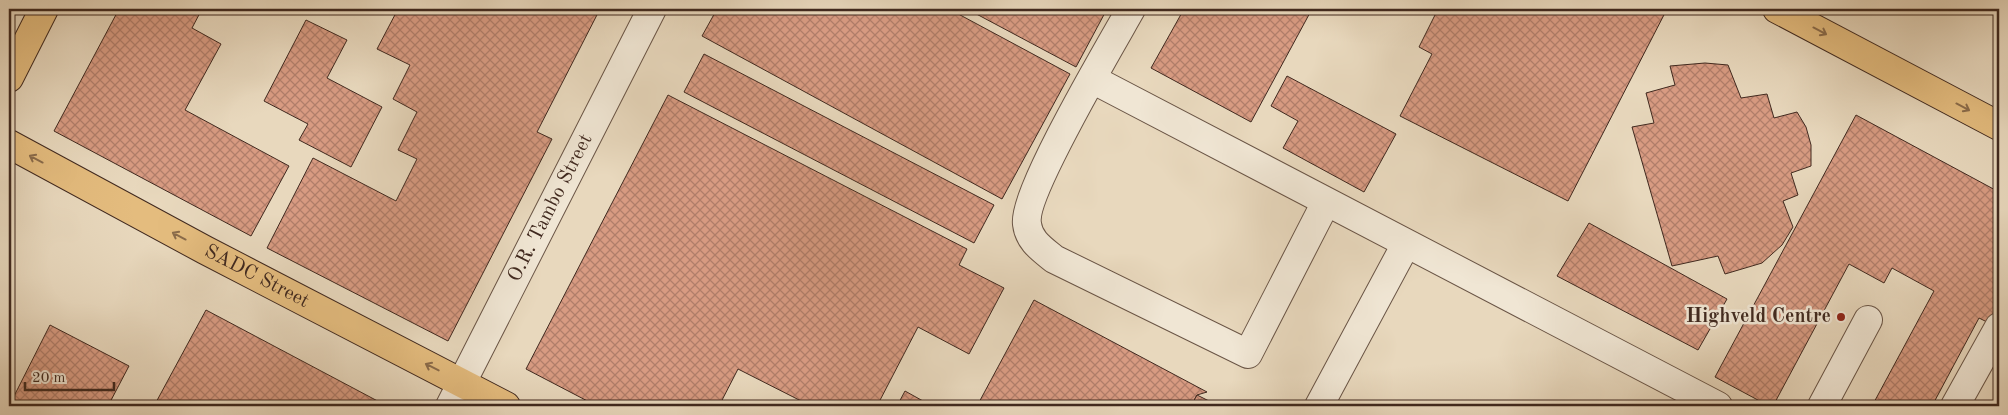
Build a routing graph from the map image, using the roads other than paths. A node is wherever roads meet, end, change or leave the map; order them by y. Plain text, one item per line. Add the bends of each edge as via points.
1 (44, 9) edge
2 (652, 9) edge
3 (1132, 9) edge
4 (1776, 9) edge
5 (9, 78) edge
6 (1092, 79) junction
7 (1999, 126) edge
8 (9, 144) edge
9 (1326, 202) junction
10 (1406, 244) junction
11 (1868, 320) dead end
12 (1999, 327) edge
13 (456, 395) edge
14 (506, 406) edge
15 (1319, 406) edge
16 (1718, 406) edge
17 (1822, 406) edge
18 (1955, 406) edge

1 - 5 main road
2 - 13 street, O.R. Tambo Street
3 - 6 street
4 -> 7 main road
6 - 9 street
6 - 9 street via 1050,156 1027,211 1027,224 1034,243 1054,259 1248,354
13 -> 8 main road, SADC Street via 205,250
9 - 10 street
10 - 15 street
10 - 16 street
11 - 17 street
12 - 18 street
13 - 14 main road, SADC Street

